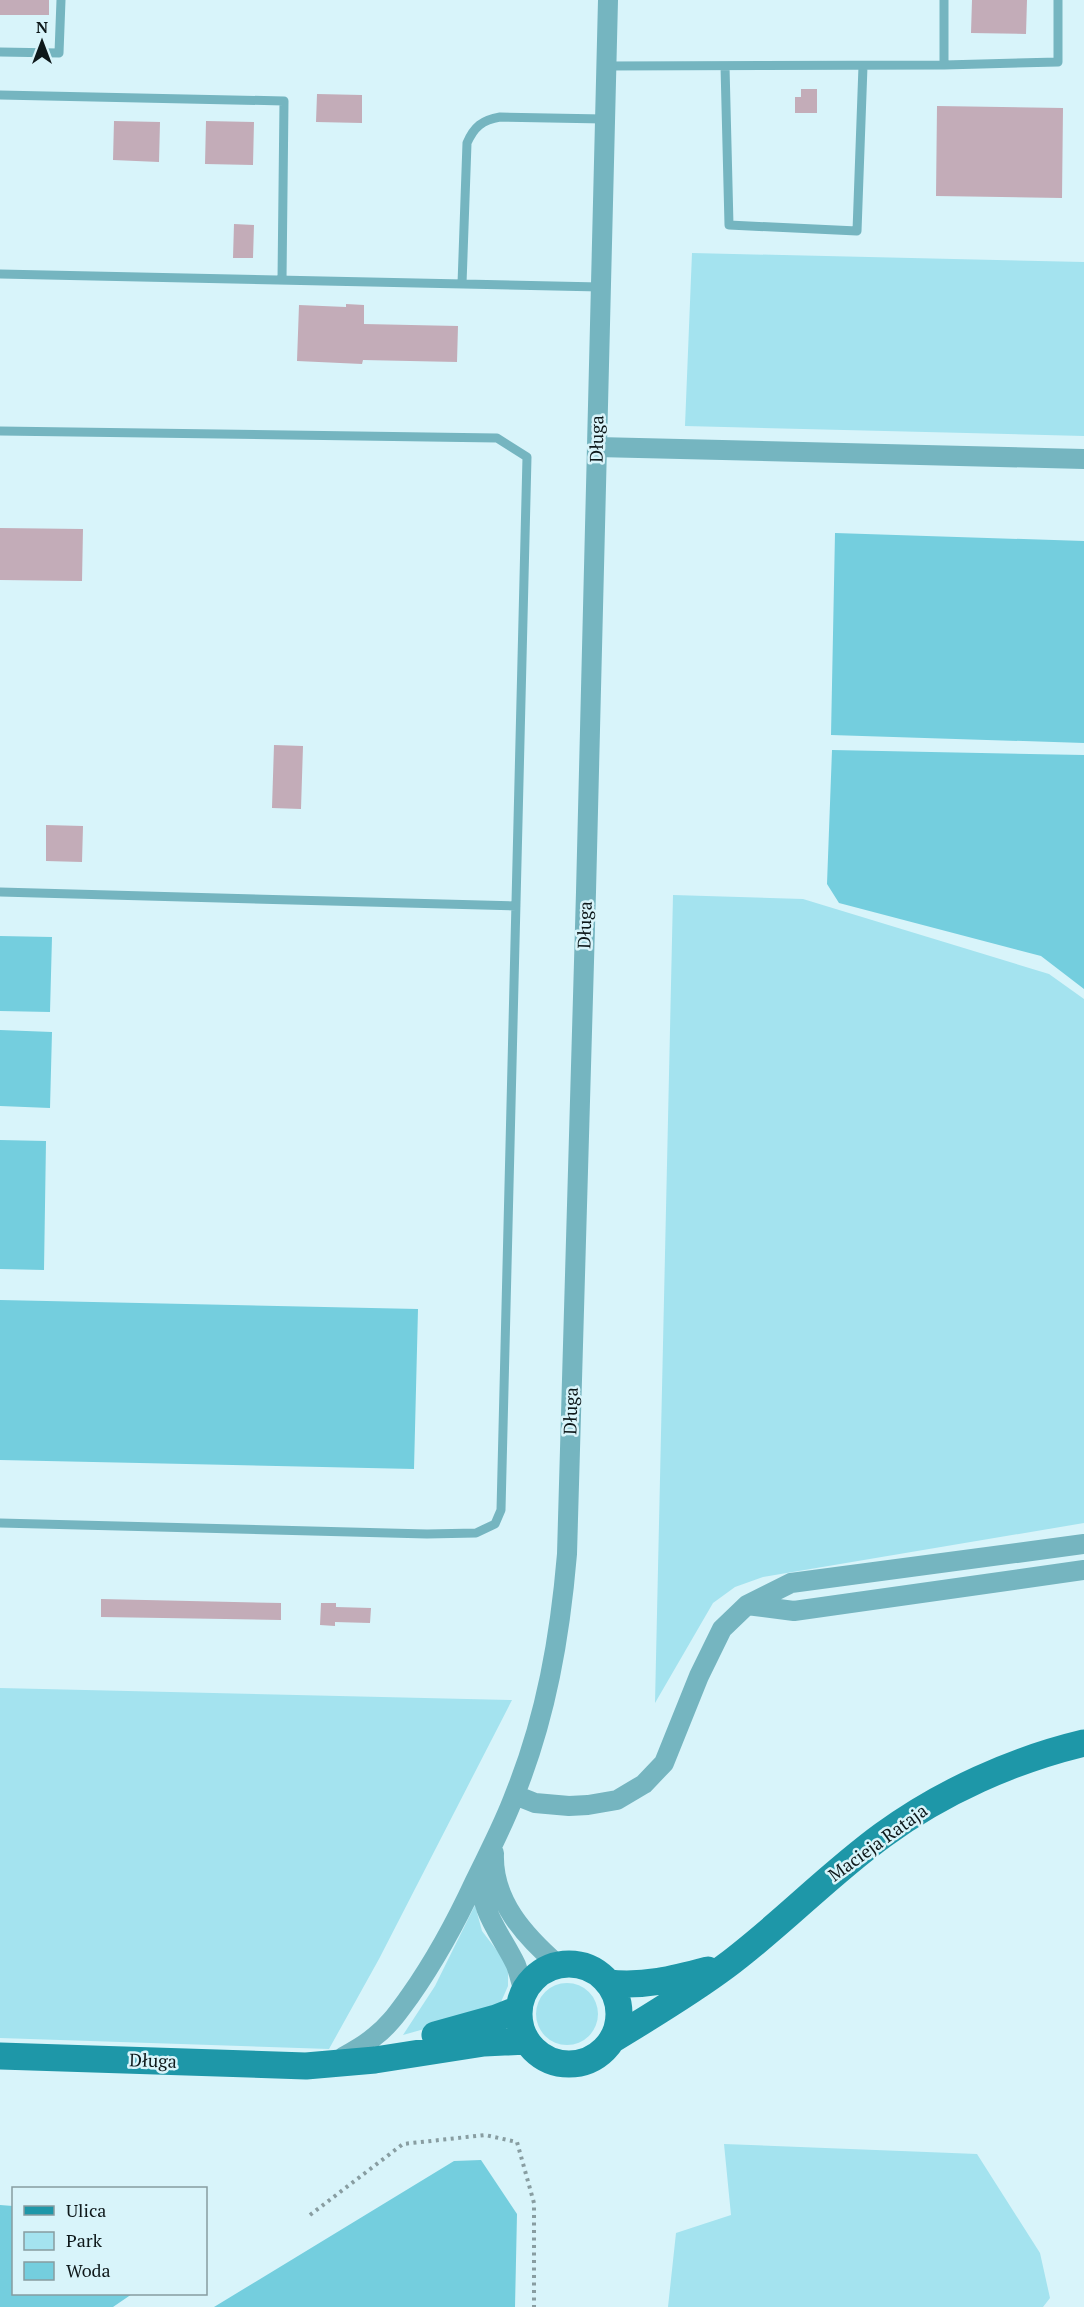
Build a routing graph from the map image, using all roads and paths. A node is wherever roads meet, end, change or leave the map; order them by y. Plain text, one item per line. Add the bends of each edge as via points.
1 (61, 0) edge
2 (608, 0) edge
3 (944, 0) edge
4 (1058, 0) edge
5 (0, 52) edge
6 (944, 65) junction
7 (606, 66) junction
8 (725, 66) junction
9 (863, 66) junction
10 (0, 94) edge
11 (604, 119) junction
12 (0, 274) edge
13 (282, 280) junction
14 (462, 284) junction
15 (600, 287) junction
16 (0, 431) edge
17 (597, 447) junction
18 (1084, 459) edge
19 (0, 892) edge
20 (516, 906) junction
21 (0, 1523) edge
22 (1084, 1544) edge
23 (1084, 1570) edge
24 (747, 1605) junction
25 (1084, 1743) edge
26 (515, 1795) junction
27 (495, 1839) junction
28 (558, 1965) junction
29 (727, 1965) junction
30 (609, 1983) junction
31 (521, 2001) junction
32 (612, 2040) junction
33 (527, 2041) junction
34 (0, 2056) edge
35 (344, 2057) junction
36 (306, 2066) junction
37 (310, 2215) dead end
38 (534, 2307) edge

1 - 5 lane via 59,53
2 - 7 street, Długa
3 - 6 lane
4 - 6 lane via 1058,62
6 - 9 lane
7 - 8 lane
7 - 11 street, Długa
8 - 9 lane
8 - 9 lane via 729,225 857,231
10 - 13 lane via 284,101
11 - 14 lane via 500,117 478,125 467,143
11 - 15 street, Długa
12 - 13 lane
13 - 14 lane
14 - 15 lane
15 - 17 street, Długa
16 - 20 lane via 497,438 527,457
17 - 18 street
17 - 26 street, Długa via 567,1554 554,1667 538,1730
19 - 20 lane
20 - 21 lane via 501,1510 495,1524 476,1533 427,1534
22 - 24 street via 791,1583
23 - 24 street via 794,1611
24 - 26 street via 722,1629 664,1763 644,1784 617,1800 588,1806 535,1803
25 - 29 main road, Macieja Rataja via 995,1773 942,1797 883,1834
26 - 27 street, Długa
27 - 28 street, Długa via 494,1865 504,1902 519,1927
27 - 31 street, Długa via 483,1875 482,1892 484,1904 517,1967
27 - 35 street, Długa via 432,1965 392,2020 375,2037
28 - 30 main road via 586,1966
28 - 31 main road via 538,1974
29 - 30 main road, Macieja Rataja via 654,1984
29 - 32 main road, Macieja Rataja
30 - 32 main road via 619,2011
31 - 33 main road via 520,2026
31 - 35 main road, Długa via 458,2030
32 - 33 main road via 586,2061 570,2064 538,2053
33 - 36 main road, Długa
34 - 36 main road, Długa
35 - 36 main road, Długa
37 - 38 path via 403,2144 485,2135 517,2142 534,2203

